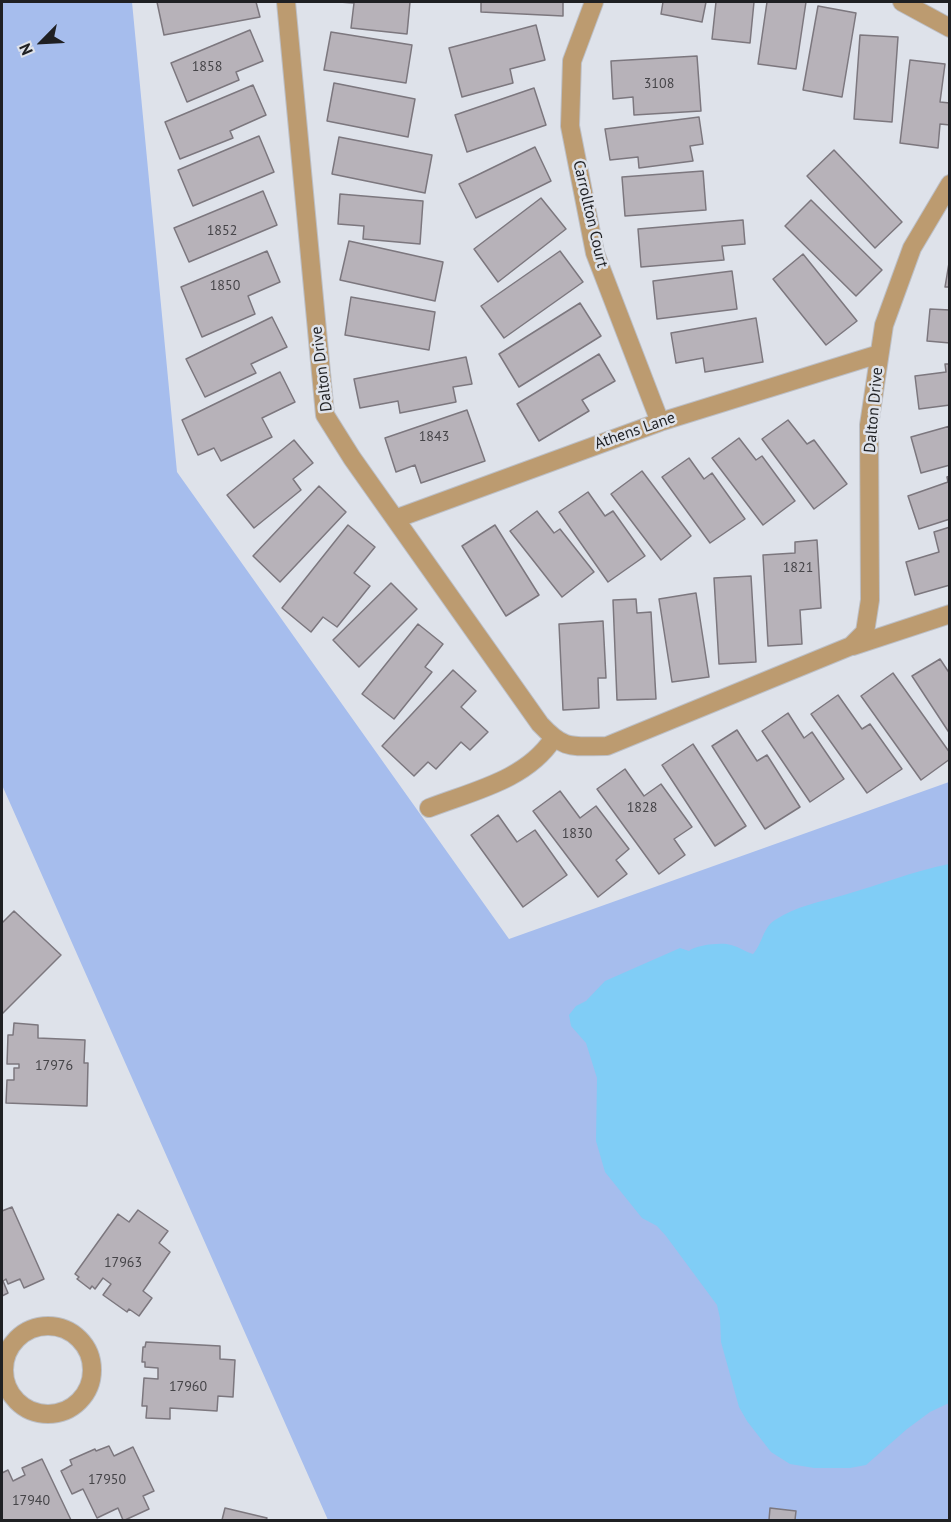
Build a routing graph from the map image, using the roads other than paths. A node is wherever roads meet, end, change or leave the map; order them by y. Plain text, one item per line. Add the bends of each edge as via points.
1 (286, 2) edge
2 (594, 2) edge
3 (902, 2) edge
4 (950, 28) edge
5 (950, 184) edge
6 (879, 354) junction
7 (660, 422) junction
8 (394, 519) junction
9 (950, 614) edge
10 (851, 646) junction
11 (554, 739) junction
12 (429, 808) dead end
13 (3, 1384) edge

1 - 8 street, Dalton Drive via 325,415
2 - 7 street, Carrollton Court via 572,61 570,126 596,253
3 - 4 street
5 - 6 street, Dalton Drive via 912,248 884,325
6 - 7 street, Athens Lane
6 - 10 street, Dalton Drive via 869,425 870,600 864,632
7 - 8 street, Athens Lane
8 - 11 street, Dalton Drive
9 - 10 street
10 - 11 street via 607,746 570,746
11 - 12 street via 518,774
13 - 13 street via 15,1400 31,1411 50,1414 69,1409 88,1387 90,1358 80,1340 64,1329 45,1326 26,1331 11,1344 4,1363

